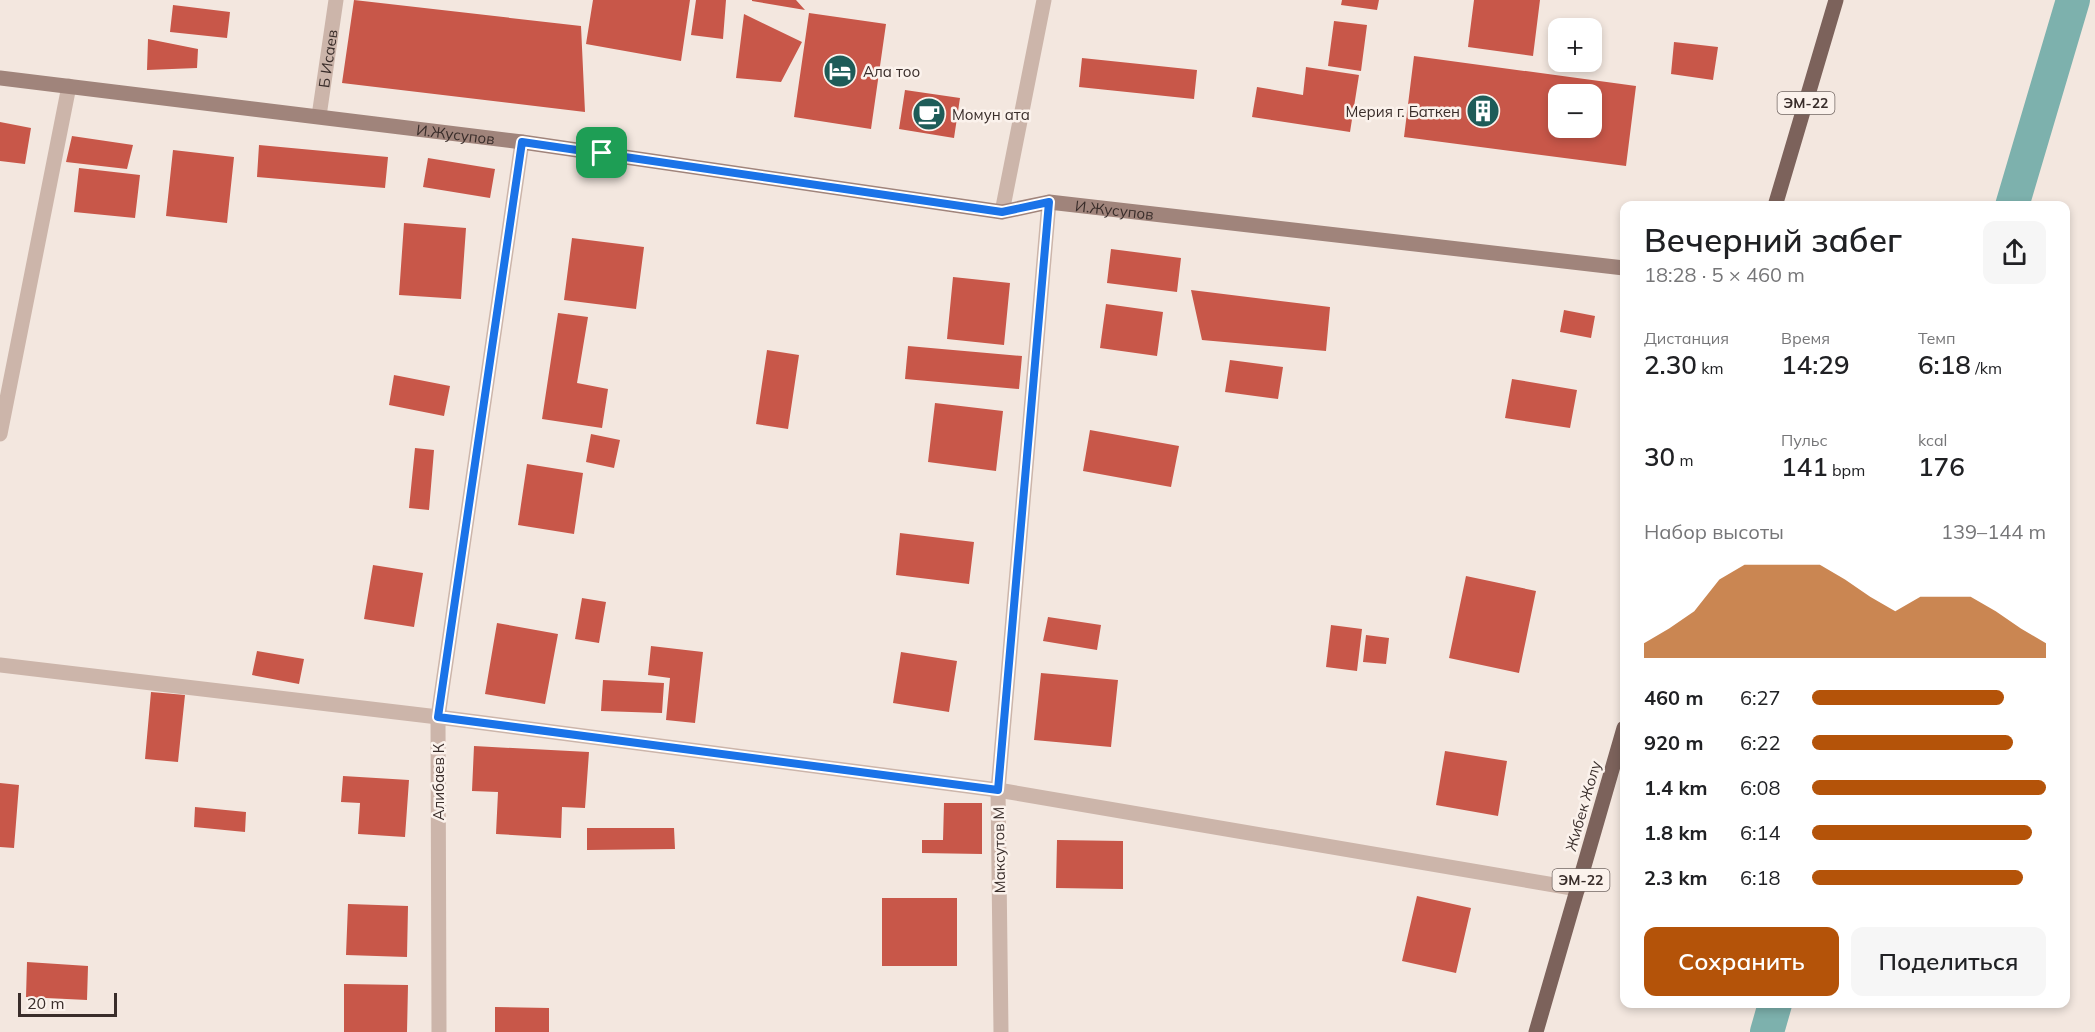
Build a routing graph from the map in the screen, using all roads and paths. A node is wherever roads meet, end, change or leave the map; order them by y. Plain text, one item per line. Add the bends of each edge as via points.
1 (336, 0) edge
2 (1044, 0) edge
3 (1836, 0) edge
4 (0, 78) edge
5 (69, 86) junction
6 (319, 116) junction
7 (522, 142) junction
8 (1776, 201) edge
9 (1049, 202) junction
10 (1002, 212) junction
11 (1620, 268) edge
12 (0, 434) edge
13 (0, 666) edge
14 (438, 717) junction
15 (1620, 742) edge
16 (998, 790) junction
17 (1578, 889) junction
18 (439, 1032) edge
19 (1001, 1032) edge
20 (1536, 1032) edge

1 - 6 street, Б Исаев
2 - 10 street
3 - 8 main road, ЭМ-22
4 - 5 street, И.Жусупов
5 - 6 street, И.Жусупов
5 - 12 street
6 - 7 street, И.Жусупов
7 - 10 street, И.Жусупов
7 - 14 street, Алибаев К
9 - 10 street, И.Жусупов
9 - 11 street, И.Жусупов
9 - 16 street, Максутов М
13 - 14 street
14 - 16 street
14 - 18 street, Алибаев К
15 - 17 main road, Жибек Жолу / ЭМ-22
16 - 17 street
16 - 19 street, Максутов М
17 - 20 main road, Жибек Жолу / ЭМ-22

